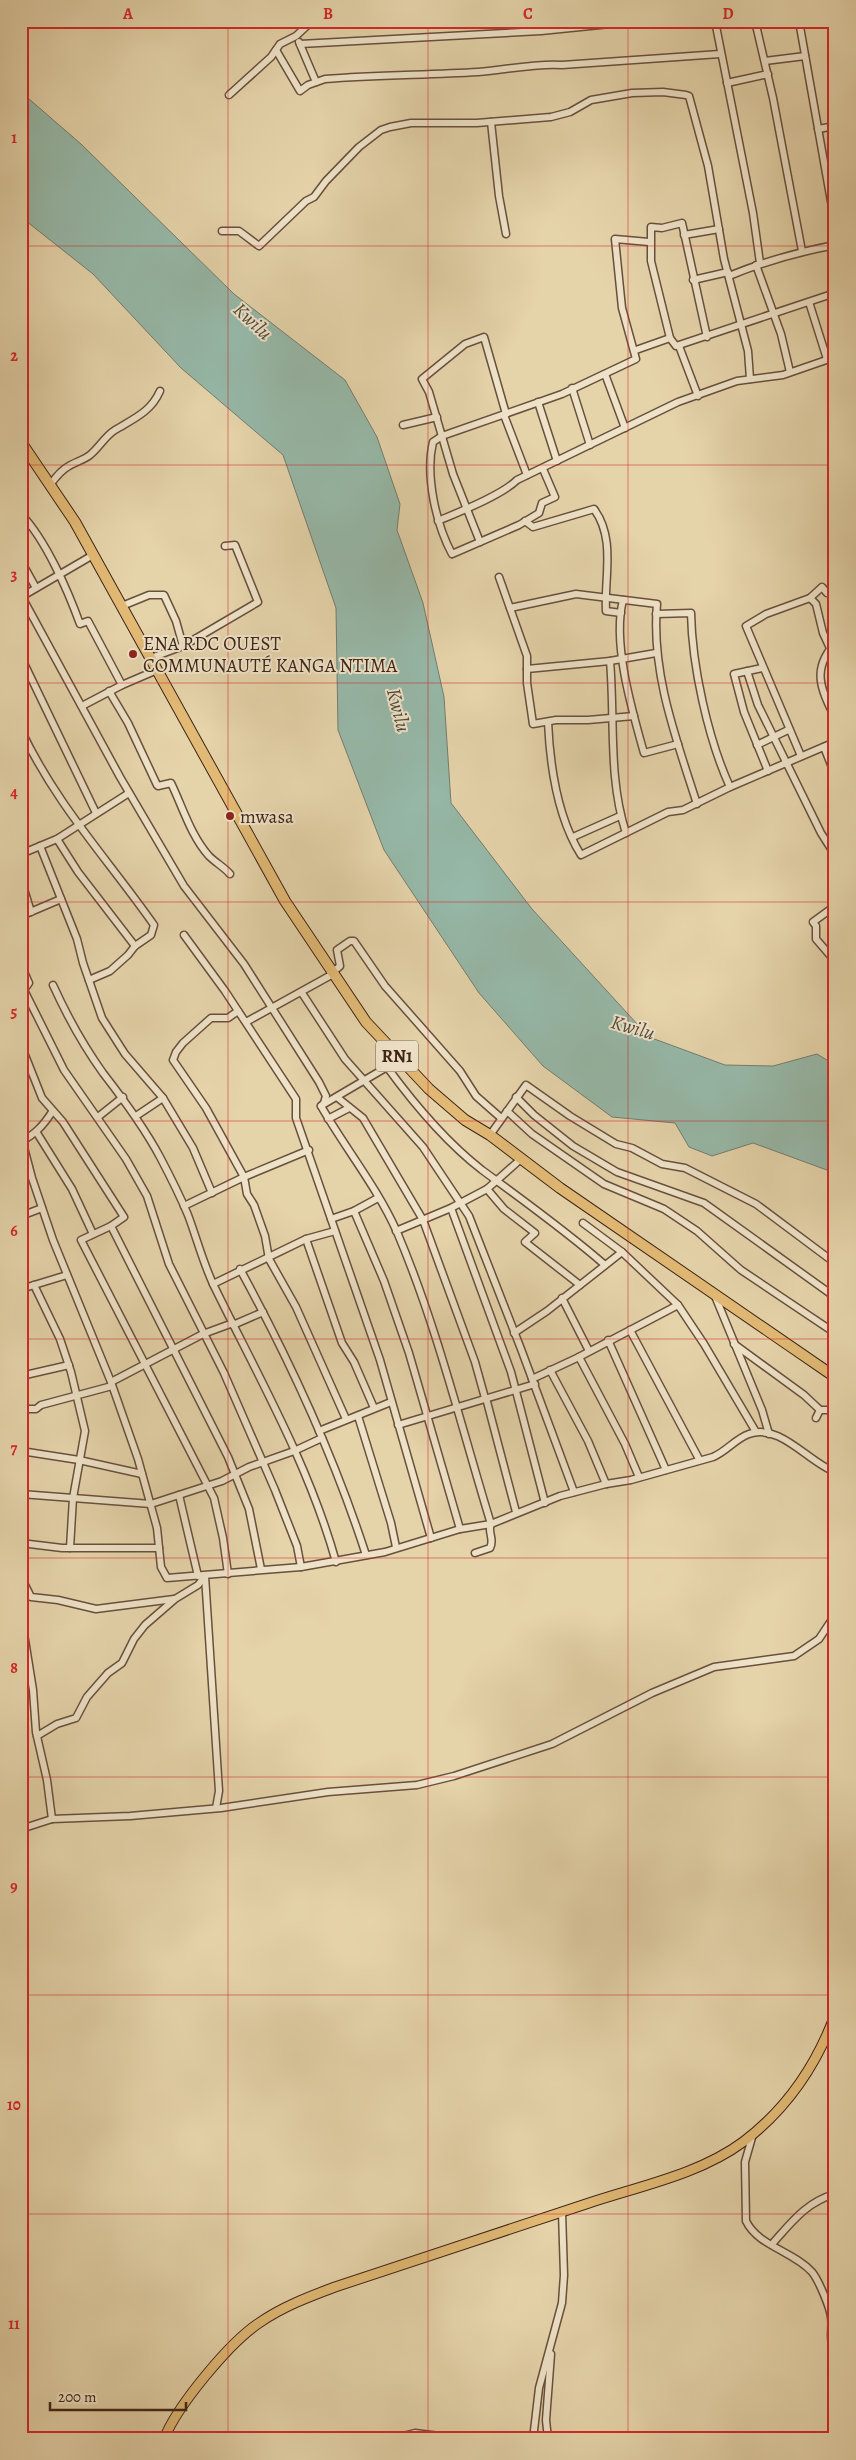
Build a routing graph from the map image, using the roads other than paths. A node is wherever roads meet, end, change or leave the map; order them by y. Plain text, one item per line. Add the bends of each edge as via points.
1 (312, 21) edge
2 (666, 21) edge
3 (715, 21) edge
4 (756, 21) edge
5 (800, 21) edge
6 (296, 36) junction
7 (300, 44) junction
8 (276, 50) junction
9 (720, 54) junction
10 (805, 56) junction
11 (765, 60) junction
12 (768, 74) junction
13 (316, 82) junction
14 (727, 82) junction
15 (229, 95) dead end
16 (491, 122) junction
17 (835, 126) edge
18 (818, 130) junction
19 (835, 224) edge
20 (719, 229) junction
21 (222, 231) dead end
22 (506, 234) dead end
23 (684, 235) junction
24 (649, 242) junction
25 (835, 245) edge
26 (802, 251) junction
27 (758, 264) junction
28 (728, 274) junction
29 (693, 280) junction
30 (835, 293) edge
31 (809, 302) junction
32 (774, 315) junction
33 (742, 325) junction
34 (707, 337) junction
35 (670, 338) junction
36 (679, 346) junction
37 (636, 350) junction
38 (835, 357) edge
39 (827, 360) junction
40 (790, 372) junction
41 (605, 374) junction
42 (750, 379) junction
43 (572, 388) junction
44 (160, 391) dead end
45 (698, 396) junction
46 (538, 402) junction
47 (505, 414) junction
48 (437, 417) junction
49 (403, 425) dead end
50 (625, 428) junction
51 (442, 436) junction
52 (21, 442) edge
53 (590, 445) junction
54 (557, 461) junction
55 (543, 469) junction
56 (527, 475) junction
57 (50, 485) junction
58 (467, 509) junction
59 (21, 514) edge
60 (438, 521) junction
61 (525, 521) junction
62 (480, 542) junction
63 (224, 546) dead end
64 (93, 555) junction
65 (21, 561) edge
66 (58, 575) junction
67 (499, 577) dead end
68 (835, 586) edge
69 (36, 588) junction
70 (22, 597) edge
71 (605, 597) junction
72 (810, 598) junction
73 (623, 600) junction
74 (122, 606) junction
75 (510, 608) junction
76 (621, 613) junction
77 (656, 614) junction
78 (183, 646) junction
79 (832, 646) edge
80 (656, 653) junction
81 (21, 657) edge
82 (151, 658) junction
83 (624, 658) junction
84 (610, 661) junction
85 (762, 668) junction
86 (527, 669) junction
87 (157, 670) junction
88 (747, 671) junction
89 (122, 685) junction
90 (109, 691) junction
91 (82, 706) junction
92 (634, 716) junction
93 (613, 717) junction
94 (835, 718) edge
95 (548, 722) junction
96 (21, 730) edge
97 (788, 730) junction
98 (774, 737) junction
99 (835, 742) edge
100 (678, 744) junction
101 (757, 745) junction
102 (824, 747) junction
103 (801, 756) junction
104 (787, 763) junction
105 (768, 771) junction
106 (835, 775) edge
107 (730, 787) junction
108 (130, 793) junction
109 (697, 804) junction
110 (96, 813) junction
111 (620, 816) junction
112 (78, 826) junction
113 (626, 833) junction
114 (573, 837) junction
115 (57, 839) junction
116 (21, 842) edge
117 (40, 846) junction
118 (23, 854) edge
119 (835, 855) edge
120 (230, 874) dead end
121 (21, 879) edge
122 (61, 899) junction
123 (835, 906) edge
124 (31, 912) junction
125 (21, 916) edge
126 (184, 935) dead end
127 (135, 946) junction
128 (835, 962) edge
129 (21, 965) edge
130 (333, 974) junction
131 (89, 980) junction
132 (53, 985) dead end
133 (302, 993) junction
134 (273, 1008) junction
135 (238, 1011) junction
136 (246, 1022) junction
137 (21, 1045) edge
138 (365, 1079) junction
139 (123, 1097) junction
140 (516, 1097) junction
141 (163, 1098) junction
142 (338, 1098) junction
143 (321, 1106) junction
144 (349, 1108) junction
145 (506, 1111) junction
146 (52, 1112) junction
147 (136, 1116) junction
148 (98, 1117) junction
149 (501, 1118) junction
150 (328, 1119) junction
151 (36, 1133) junction
152 (490, 1135) junction
153 (22, 1139) edge
154 (309, 1150) junction
155 (522, 1158) junction
156 (244, 1177) junction
157 (497, 1180) junction
158 (487, 1189) junction
159 (212, 1193) junction
160 (378, 1198) junction
161 (460, 1203) junction
162 (184, 1206) junction
163 (42, 1208) junction
164 (451, 1208) junction
165 (354, 1211) junction
166 (21, 1216) edge
167 (331, 1219) junction
168 (424, 1220) junction
169 (583, 1223) dead end
170 (111, 1226) junction
171 (335, 1231) junction
172 (396, 1231) junction
173 (93, 1234) junction
174 (306, 1239) junction
175 (622, 1252) junction
176 (269, 1259) junction
177 (835, 1263) edge
178 (606, 1265) junction
179 (240, 1269) junction
180 (67, 1274) junction
181 (213, 1284) junction
182 (580, 1285) junction
183 (34, 1286) junction
184 (21, 1289) edge
185 (715, 1294) junction
186 (835, 1297) edge
187 (562, 1298) junction
188 (678, 1305) junction
189 (263, 1312) junction
190 (233, 1324) junction
191 (630, 1330) junction
192 (514, 1333) junction
193 (835, 1333) edge
194 (203, 1334) junction
195 (608, 1340) junction
196 (734, 1344) junction
197 (174, 1348) junction
198 (590, 1351) junction
199 (579, 1357) junction
200 (68, 1364) junction
201 (144, 1365) junction
202 (550, 1370) junction
203 (21, 1376) edge
204 (835, 1377) edge
205 (533, 1381) junction
206 (112, 1384) junction
207 (516, 1389) junction
208 (78, 1397) junction
209 (486, 1398) junction
210 (391, 1402) junction
211 (456, 1407) junction
212 (374, 1408) junction
213 (21, 1409) edge
214 (820, 1410) junction
215 (835, 1410) edge
216 (358, 1416) junction
217 (428, 1416) junction
218 (816, 1418) dead end
219 (346, 1419) junction
220 (398, 1424) junction
221 (319, 1431) junction
222 (756, 1432) junction
223 (769, 1434) junction
224 (322, 1438) junction
225 (21, 1451) edge
226 (294, 1451) junction
227 (699, 1459) junction
228 (79, 1460) junction
229 (264, 1463) junction
230 (666, 1470) junction
231 (835, 1472) edge
232 (142, 1474) junction
233 (235, 1474) junction
234 (639, 1477) junction
235 (606, 1484) junction
236 (208, 1486) junction
237 (574, 1492) junction
238 (21, 1494) edge
239 (179, 1495) junction
240 (73, 1498) junction
241 (545, 1503) junction
242 (151, 1504) junction
243 (516, 1512) junction
244 (491, 1524) junction
245 (460, 1529) junction
246 (431, 1538) junction
247 (21, 1544) edge
248 (70, 1548) junction
249 (159, 1548) junction
250 (396, 1548) junction
251 (475, 1553) dead end
252 (366, 1555) junction
253 (336, 1562) junction
254 (300, 1566) junction
255 (261, 1569) junction
256 (228, 1574) junction
257 (21, 1576) edge
258 (202, 1576) junction
259 (175, 1599) junction
260 (21, 1615) edge
261 (835, 1615) edge
262 (37, 1736) junction
263 (216, 1808) junction
264 (52, 1819) junction
265 (21, 1829) edge
266 (835, 2015) edge
267 (754, 2133) junction
268 (835, 2194) edge
269 (562, 2212) junction
270 (772, 2244) junction
271 (552, 2340) junction
272 (835, 2350) edge
273 (164, 2439) edge
274 (391, 2439) edge
275 (464, 2439) edge
276 (533, 2439) edge
277 (548, 2439) edge

1 - 6 street
2 - 7 street
3 - 9 street
4 - 11 street
5 - 10 street
6 - 7 street
6 - 8 street via 280,44
7 - 13 street
8 - 13 street via 300,91
8 - 15 street
9 - 13 street via 562,65 550,63 479,72 382,75
9 - 14 street
10 - 11 street
10 - 18 street
11 - 12 street
12 - 14 street
12 - 26 street
14 - 27 street
16 - 20 street via 561,115 591,100 625,94 663,92 690,96 708,166
16 - 21 street via 411,123 381,130 359,147 314,197 259,246 239,232
16 - 22 street
17 - 18 street
18 - 19 street
20 - 23 street
20 - 28 street
23 - 24 street via 682,223 662,228 651,226
23 - 29 street
24 - 35 street
24 - 37 street via 615,239 622,308
25 - 26 street
26 - 27 street
27 - 28 street
27 - 32 street
28 - 29 street
28 - 33 street
29 - 34 street
30 - 31 street
31 - 32 street
31 - 39 street
32 - 33 street
32 - 40 street
33 - 34 street
33 - 42 street
34 - 36 street
35 - 36 street via 674,345
35 - 37 street
36 - 45 street
37 - 41 street via 634,362
38 - 39 street
39 - 40 street
40 - 42 street
41 - 43 street
41 - 50 street
42 - 45 street
43 - 46 street
43 - 53 street
44 - 57 street via 143,414 114,430 89,456 66,467
45 - 50 street via 668,406
46 - 47 street
46 - 54 street
47 - 48 street via 484,337 465,344 422,379
47 - 51 street
47 - 56 street
48 - 49 street
48 - 51 street
50 - 53 street
51 - 58 street
51 - 60 street via 433,442 431,456
52 - 57 highway, RN1
53 - 54 street
54 - 55 street
55 - 56 street
55 - 61 street via 555,497 542,503 539,513
56 - 58 street
57 - 64 highway, RN1
58 - 60 street
58 - 62 street
59 - 66 street via 38,536
60 - 62 street via 452,554
61 - 62 street
61 - 71 street via 533,526 594,509 604,523 608,571
63 - 78 street via 235,545 258,602
64 - 66 street
64 - 74 highway, RN1
65 - 69 street
66 - 69 street
66 - 89 street via 80,624 88,621
67 - 75 street
68 - 72 street via 827,593 822,588
69 - 70 street
70 - 91 street
71 - 73 street
71 - 75 street via 576,594
71 - 76 street via 606,611
72 - 79 street via 816,604 823,633
72 - 85 street via 766,614 746,626
73 - 76 street
73 - 77 street via 657,604
74 - 78 street via 149,595 164,595
74 - 82 highway, RN1
75 - 86 street via 527,656
76 - 83 street via 620,639
77 - 80 street
77 - 107 street via 692,613 696,663 712,732
78 - 82 street
79 - 94 street via 820,668 820,680
80 - 83 street
80 - 100 street
81 - 110 street
82 - 87 highway, RN1
83 - 84 street
83 - 92 street
84 - 86 street
84 - 93 street
85 - 88 street
85 - 97 street
86 - 95 street via 534,724
87 - 89 street
87 - 130 highway, RN1 via 285,901
88 - 98 street via 758,705
88 - 101 street via 734,674
89 - 90 street
90 - 91 street
90 - 120 street via 157,785 171,783 198,841 208,855
91 - 108 street
92 - 93 street
92 - 100 street via 644,753
93 - 95 street
93 - 111 street
95 - 114 street via 553,774
96 - 112 street via 34,757
97 - 98 street
97 - 103 street
98 - 101 street
98 - 104 street
99 - 102 street
100 - 109 street
101 - 105 street
102 - 103 street
102 - 106 street
103 - 104 street
104 - 105 street
104 - 119 street
105 - 107 street
107 - 109 street
108 - 110 street
108 - 134 street via 184,886 244,964
109 - 113 street via 668,812
110 - 112 street
111 - 113 street
111 - 114 street
112 - 115 street
112 - 127 street via 154,925 151,935
113 - 114 street via 581,855
115 - 117 street
115 - 127 street
116 - 118 street
117 - 118 street
117 - 122 street
121 - 124 street
122 - 124 street
122 - 131 street
123 - 128 street via 813,922 816,939
124 - 125 street
126 - 135 street
127 - 131 street via 110,971
129 - 148 street via 29,983 24,990 40,1023 64,1070
130 - 133 street
130 - 149 street via 340,966 337,950 354,941 385,986 460,1071 476,1096
130 - 152 highway, RN1 via 366,1022 429,1089 465,1120
131 - 141 street via 102,1018 125,1054
132 - 139 street via 72,1024 103,1073
133 - 134 street
133 - 138 street via 345,1058
134 - 136 street
134 - 143 street via 326,1096
135 - 136 street
135 - 156 street via 228,1018 211,1018 184,1043 173,1060 206,1108
136 - 154 street via 296,1099 296,1118
137 - 146 street via 40,1093
138 - 142 street
138 - 157 street via 387,1067 443,1134
138 - 161 street via 423,1147
139 - 147 street
139 - 148 street
140 - 145 street
140 - 177 street via 526,1085 616,1144 632,1148 662,1164 686,1168 723,1186 756,1204
140 - 186 street via 573,1146 617,1172 704,1203
141 - 147 street
141 - 159 street via 193,1148
142 - 143 street
142 - 144 street
143 - 150 street
144 - 150 street
144 - 168 street via 363,1118
145 - 149 street
145 - 193 street via 532,1134 604,1184 664,1210 697,1230 741,1270
146 - 151 street
146 - 170 street via 64,1122 124,1217
147 - 162 street
148 - 194 street via 147,1196 168,1264
149 - 152 street
150 - 160 street
151 - 153 street
151 - 173 street via 72,1189
152 - 155 highway, RN1
153 - 163 street
154 - 156 street
154 - 167 street
155 - 157 street
155 - 185 highway, RN1
156 - 159 street
156 - 176 street via 247,1194 265,1236
157 - 158 street
157 - 178 street via 567,1231
158 - 161 street
158 - 182 street via 504,1209 535,1233 525,1242
159 - 162 street
160 - 165 street
160 - 172 street
161 - 164 street
161 - 192 street via 469,1216
162 - 181 street
163 - 166 street
163 - 180 street
164 - 168 street
164 - 207 street
165 - 167 street
165 - 217 street via 384,1281
167 - 171 street
168 - 172 street
168 - 209 street
169 - 175 street
170 - 173 street
170 - 197 street via 150,1307
171 - 174 street
171 - 210 street via 380,1360
172 - 211 street
173 - 201 street via 81,1240
174 - 176 street
174 - 212 street via 342,1343
175 - 178 street
175 - 188 street
176 - 179 street
176 - 219 street via 311,1338
178 - 182 street
179 - 181 street
179 - 189 street
180 - 183 street
180 - 206 street
181 - 190 street
182 - 187 street
183 - 184 street
183 - 200 street via 60,1339
185 - 196 street
185 - 204 highway, RN1
187 - 192 street
187 - 198 street
188 - 191 street
188 - 222 street
189 - 190 street
189 - 221 street
190 - 194 street
190 - 226 street
191 - 195 street
191 - 227 street
192 - 205 street
194 - 197 street
194 - 229 street
195 - 198 street
195 - 230 street
196 - 214 street
196 - 223 street
197 - 201 street
197 - 233 street
198 - 199 street
199 - 202 street
199 - 234 street
200 - 203 street
200 - 208 street
201 - 206 street
201 - 236 street
202 - 205 street
202 - 235 street via 588,1440
205 - 207 street
205 - 237 street
206 - 208 street
206 - 232 street
207 - 209 street
207 - 241 street
208 - 213 street via 36,1409
208 - 228 street via 85,1431
209 - 211 street
209 - 243 street
210 - 212 street
210 - 220 street
211 - 217 street
211 - 244 street
212 - 216 street
214 - 215 street
214 - 218 street
216 - 219 street
216 - 250 street
217 - 220 street
217 - 245 street
219 - 221 street
220 - 246 street
221 - 224 street
222 - 223 street
222 - 227 street via 739,1439 725,1452
223 - 231 street
224 - 226 street
224 - 252 street via 337,1470
225 - 228 street
226 - 229 street
226 - 253 street via 328,1532
227 - 230 street
228 - 232 street
228 - 240 street
229 - 233 street
229 - 254 street via 297,1546
230 - 234 street
232 - 242 street
233 - 236 street
233 - 255 street via 249,1509
234 - 235 street
235 - 237 street
236 - 239 street
236 - 256 street via 214,1498
237 - 241 street
238 - 240 street
239 - 242 street
239 - 258 street
240 - 242 street
240 - 248 street
241 - 243 street
242 - 249 street
243 - 244 street
244 - 245 street
244 - 251 street via 490,1548
245 - 246 street
246 - 250 street
247 - 248 street
248 - 249 street
249 - 258 street via 164,1576
250 - 252 street
252 - 253 street
253 - 254 street
254 - 255 street
255 - 256 street
256 - 258 street
257 - 259 street via 31,1597 96,1609
258 - 259 street via 198,1585
258 - 263 street via 219,1791
259 - 262 street via 134,1639 122,1662 86,1697 76,1718 57,1724
260 - 262 street
261 - 263 street via 819,1638 794,1656 714,1667 652,1692 552,1744 454,1776 417,1785 328,1792
262 - 264 street
263 - 264 street
264 - 265 street
266 - 267 main road via 802,2082
267 - 269 main road via 703,2164
267 - 270 street via 745,2162 746,2221 749,2227
268 - 270 street via 802,2210
269 - 271 street via 564,2287
269 - 273 main road via 325,2290 282,2309 256,2325 216,2364 186,2402
270 - 272 street via 815,2277 832,2316 831,2343
271 - 276 street via 539,2388
271 - 277 street via 546,2420
274 - 275 street via 415,2433

